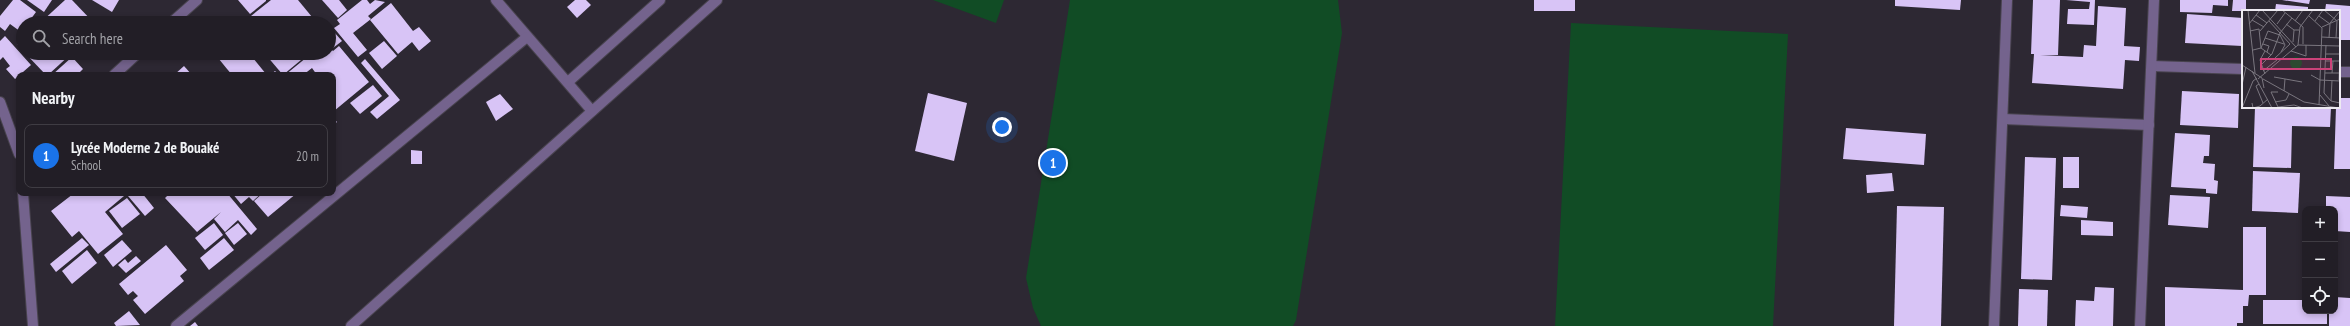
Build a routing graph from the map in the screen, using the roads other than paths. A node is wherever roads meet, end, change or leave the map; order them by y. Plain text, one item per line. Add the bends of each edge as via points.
1 (197, 0) edge
2 (496, 0) edge
3 (660, 0) edge
4 (717, 0) edge
5 (2007, 0) edge
6 (2154, 0) edge
7 (179, 16) edge
8 (527, 37) junction
9 (130, 60) edge
10 (2152, 66) junction
11 (2242, 69) edge
12 (117, 72) edge
13 (568, 82) junction
14 (0, 102) edge
15 (592, 111) junction
16 (2003, 119) junction
17 (2149, 125) junction
18 (16, 146) edge
19 (336, 194) edge
20 (23, 196) edge
21 (334, 196) edge
22 (33, 326) edge
23 (176, 326) edge
24 (351, 326) edge
25 (1994, 326) edge
26 (2140, 326) edge

1 - 7 street
2 - 8 street
3 - 13 street
4 - 15 street
5 - 16 street
6 - 10 street
8 - 13 street
8 - 19 street
9 - 12 street
10 - 11 street
10 - 17 street
13 - 15 street
14 - 18 street
15 - 24 street
16 - 17 street
16 - 25 street
17 - 26 street
20 - 22 street
21 - 23 street

